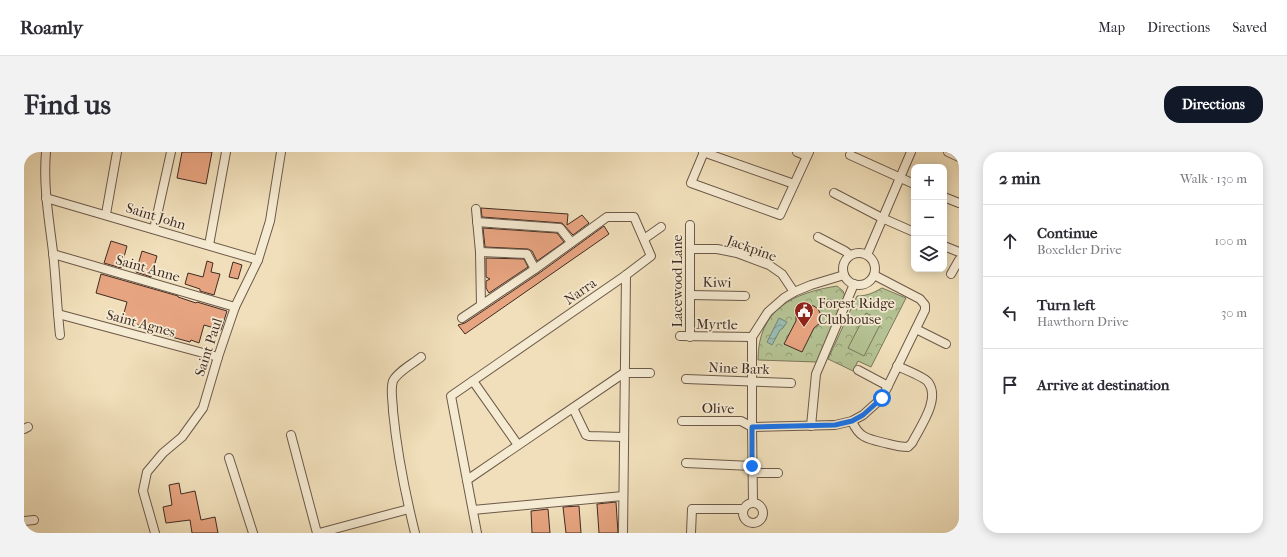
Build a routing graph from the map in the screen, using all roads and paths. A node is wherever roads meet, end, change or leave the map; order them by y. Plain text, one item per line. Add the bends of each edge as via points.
1 (46, 152) edge
2 (117, 152) edge
3 (171, 152) edge
4 (226, 152) edge
5 (282, 152) edge
6 (704, 152) edge
7 (797, 152) edge
8 (911, 152) edge
9 (948, 152) edge
10 (808, 154) edge
11 (850, 155) dead end
12 (959, 157) edge
13 (900, 178) junction
14 (911, 183) edge
15 (794, 184) junction
16 (834, 193) dead end
17 (46, 198) junction
18 (947, 198) edge
19 (959, 203) edge
20 (476, 209) dead end
21 (106, 214) junction
22 (882, 218) junction
23 (477, 222) junction
24 (690, 225) dead end
25 (661, 228) dead end
26 (154, 229) junction
27 (911, 231) edge
28 (818, 237) dead end
29 (644, 239) junction
30 (570, 242) junction
31 (209, 245) junction
32 (947, 247) edge
33 (690, 249) junction
34 (480, 252) junction
35 (959, 252) edge
36 (53, 254) junction
37 (850, 255) junction
38 (867, 255) junction
39 (258, 260) junction
40 (959, 260) edge
41 (535, 269) junction
42 (951, 274) dead end
43 (626, 275) junction
44 (844, 275) junction
45 (874, 275) junction
46 (854, 284) junction
47 (794, 292) junction
48 (690, 295) junction
49 (745, 296) dead end
50 (480, 305) junction
51 (235, 307) junction
52 (58, 314) junction
53 (462, 318) dead end
54 (916, 329) junction
55 (60, 335) dead end
56 (680, 336) dead end
57 (690, 337) junction
58 (752, 337) junction
59 (946, 344) dead end
60 (218, 357) junction
61 (421, 357) dead end
62 (898, 366) junction
63 (858, 370) dead end
64 (624, 373) junction
65 (650, 373) dead end
66 (686, 379) dead end
67 (473, 380) junction
68 (752, 382) junction
69 (791, 383) dead end
70 (888, 386) junction
71 (573, 408) junction
72 (682, 420) dead end
73 (852, 421) junction
74 (811, 426) junction
75 (752, 427) junction
76 (291, 435) dead end
77 (623, 437) junction
78 (518, 445) junction
79 (229, 458) dead end
80 (686, 463) dead end
81 (753, 470) junction
82 (778, 473) dead end
83 (468, 480) junction
84 (623, 496) junction
85 (754, 502) junction
86 (409, 509) junction
87 (743, 509) junction
88 (473, 510) junction
89 (34, 520) dead end
90 (24, 521) edge
91 (341, 530) edge
92 (155, 533) edge
93 (253, 533) edge
94 (318, 533) edge
95 (415, 533) edge
96 (477, 533) edge
97 (623, 533) edge
98 (691, 533) edge

1 - 17 street
2 - 21 street
3 - 26 street
4 - 31 street
5 - 39 street, Saint Paul via 270,221
6 - 15 street
6 - 15 street via 691,183 780,215
7 - 10 street
8 - 13 street
9 - 12 street
10 - 15 street
11 - 13 street
13 - 14 street
13 - 22 street
16 - 22 street
17 - 21 street, Saint John
17 - 36 street
18 - 19 street
20 - 23 street
21 - 26 street, Saint John
22 - 27 street
22 - 38 street
23 - 30 street via 560,228
23 - 34 street
24 - 33 street, Lacewood Lane
25 - 29 street
26 - 31 street, Saint John
28 - 37 street
29 - 30 street via 634,217 607,217
29 - 43 street, Narra via 651,256
30 - 41 street
31 - 39 street, Saint John
32 - 35 street
33 - 47 street, Jackpine via 717,249 737,253 769,265 782,274
33 - 48 street, Lacewood Lane
34 - 41 street via 526,254
34 - 50 street
36 - 51 street, Saint Anne
36 - 52 street
37 - 38 street
37 - 44 street via 844,264
38 - 45 street via 874,263
39 - 51 street, Saint Paul
40 - 42 street
41 - 50 street
43 - 64 street
43 - 67 street, Narra
44 - 46 street
44 - 47 street
45 - 46 street via 866,283
45 - 54 street via 920,299 925,305
46 - 74 street via 816,374
47 - 58 street via 768,312
48 - 49 street, Kiwi
48 - 57 street, Lacewood Lane
50 - 53 street
51 - 60 street, Saint Paul
52 - 55 street
52 - 60 street, Saint Agnes
54 - 59 street
54 - 62 street
56 - 57 street, Myrtle
57 - 58 street, Myrtle
58 - 68 street
60 - 92 street, Saint Paul via 203,408 182,437 163,453 147,472 143,491
61 - 86 street via 398,375 392,384 395,429
62 - 70 street
62 - 73 street via 927,381 932,390 930,407 912,443 908,447 901,447 867,439 855,428
63 - 70 street
64 - 65 street
64 - 71 street
64 - 77 street
66 - 68 street, Nine Bark
67 - 78 street
67 - 83 street, Narra via 451,396
68 - 69 street, Nine Bark
68 - 75 street
70 - 73 street via 882,398
71 - 77 street via 584,433 588,436
71 - 78 street
72 - 75 street, Olive via 741,421
73 - 74 street, Olive
74 - 75 street, Olive
75 - 81 street
76 - 94 street
77 - 84 street
78 - 83 street
79 - 93 street
80 - 81 street
81 - 82 street
81 - 85 street
83 - 88 street, Narra
84 - 88 street
84 - 97 street
85 - 87 street via 745,505
85 - 87 street via 763,509 763,517 757,523 749,523 746,520 742,513
86 - 91 street
86 - 95 street
87 - 98 street via 692,509
88 - 96 street, Narra
89 - 90 street
91 - 94 street

